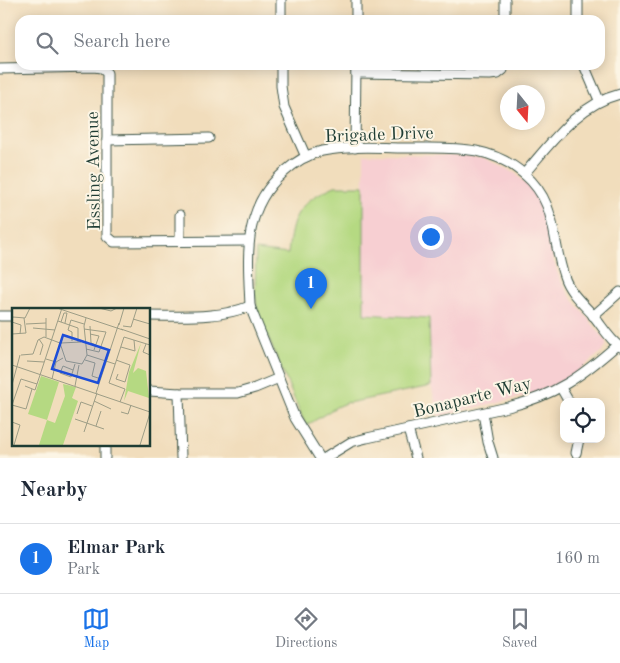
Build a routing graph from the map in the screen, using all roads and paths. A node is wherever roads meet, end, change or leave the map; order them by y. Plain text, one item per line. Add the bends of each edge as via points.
1 (281, 0) edge
2 (356, 0) edge
3 (505, 0) edge
4 (578, 0) edge
5 (281, 15) edge
6 (356, 15) edge
7 (505, 15) edge
8 (578, 15) edge
9 (0, 69) edge
10 (15, 69) edge
11 (103, 70) edge
12 (281, 70) edge
13 (356, 70) edge
14 (444, 70) edge
15 (503, 70) edge
16 (586, 70) edge
17 (620, 94) edge
18 (599, 100) junction
19 (209, 138) dead end
20 (107, 140) junction
21 (355, 148) junction
22 (306, 157) junction
23 (524, 174) junction
24 (180, 216) dead end
25 (180, 241) junction
26 (249, 241) junction
27 (620, 292) edge
28 (250, 306) junction
29 (150, 316) edge
30 (593, 316) junction
31 (619, 346) edge
32 (279, 378) junction
33 (561, 388) junction
34 (150, 392) edge
35 (179, 393) junction
36 (567, 398) edge
37 (482, 413) junction
38 (408, 429) junction
39 (578, 443) edge
40 (576, 453) dead end
41 (180, 458) edge
42 (320, 458) edge
43 (325, 458) edge
44 (416, 458) edge
45 (493, 458) edge

1 - 5 street
2 - 6 street
3 - 7 street
4 - 8 street
9 - 10 street, Essling Avenue
11 - 20 street, Essling Avenue via 108,79
12 - 22 street via 284,107
13 - 21 street
14 - 15 street via 498,74
16 - 18 street
17 - 18 street
18 - 23 street via 572,120
19 - 20 street
20 - 25 street, Essling Avenue via 108,236 114,242
21 - 22 street, Brigade Drive
21 - 23 street, Brigade Drive via 471,149 494,155
22 - 26 street, Brigade Drive via 285,171 265,192 258,204
23 - 30 street, Brigade Drive via 547,204 565,279
24 - 25 street
25 - 26 street, Essling Avenue
26 - 28 street, Brigade Drive
27 - 30 street
28 - 29 street via 208,316
28 - 32 street, Brigade Drive
30 - 31 street, Brigade Drive
31 - 33 street, Bonaparte Way
32 - 35 street via 238,393
32 - 42 street, Brigade Drive via 295,418
33 - 36 street
33 - 37 street, Bonaparte Way via 528,402
34 - 35 street
35 - 41 street
37 - 38 street, Bonaparte Way
37 - 45 street
38 - 43 street, Bonaparte Way via 351,442
38 - 44 street
39 - 40 street

